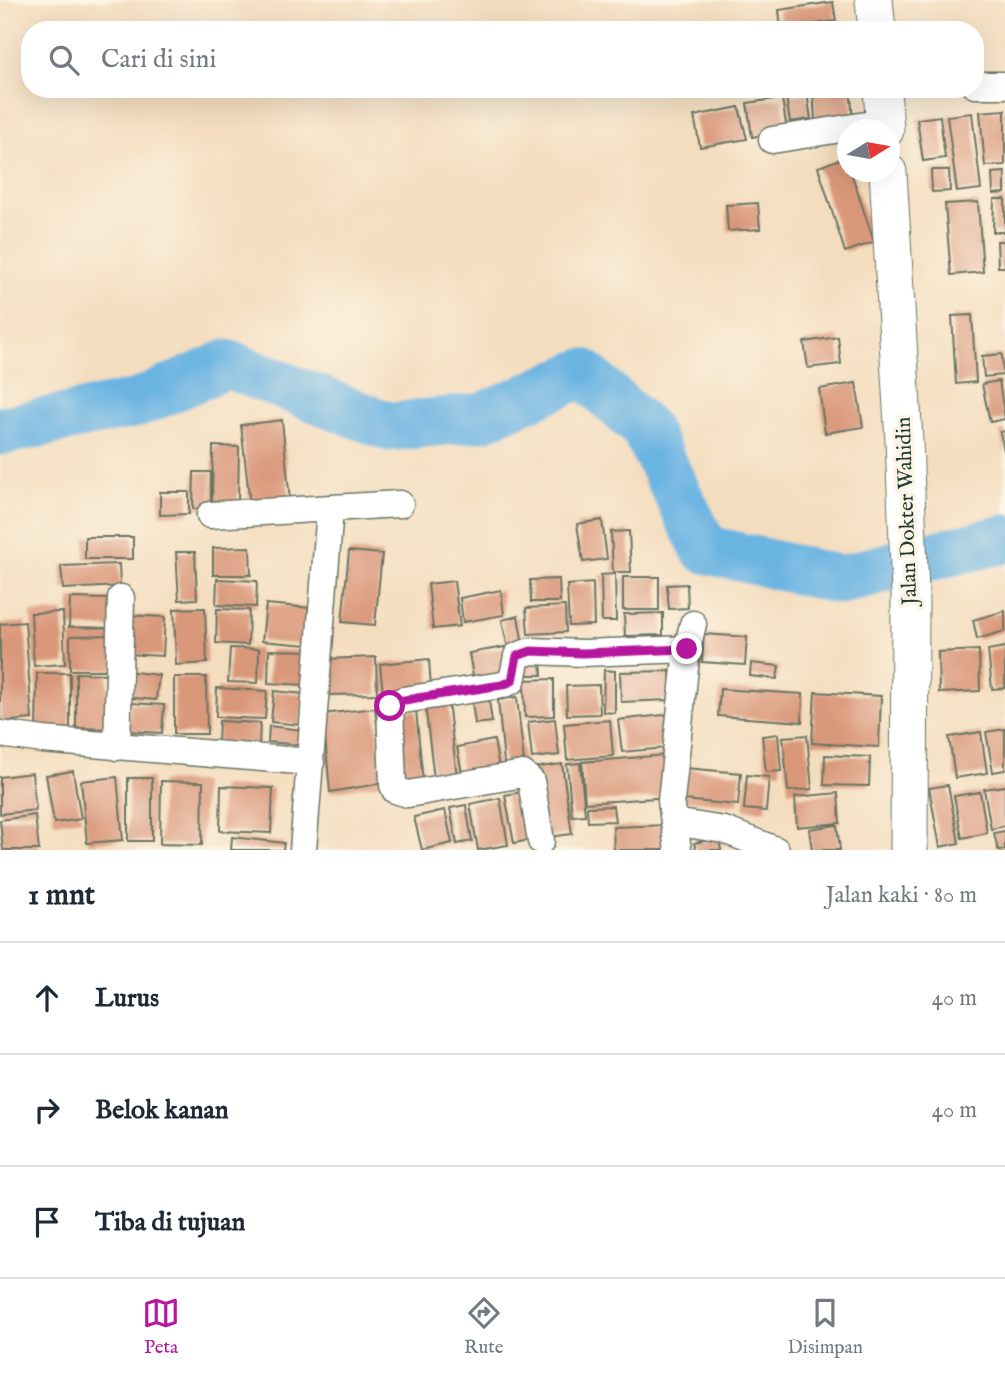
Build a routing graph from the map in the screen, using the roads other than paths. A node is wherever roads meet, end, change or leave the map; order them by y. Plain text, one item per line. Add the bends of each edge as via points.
1 (874, 0) edge
2 (876, 21) edge
3 (984, 85) edge
4 (1005, 85) edge
5 (884, 114) edge
6 (772, 141) dead end
7 (888, 182) edge
8 (400, 504) dead end
9 (330, 509) junction
10 (210, 515) dead end
11 (121, 598) dead end
12 (0, 734) edge
13 (117, 747) junction
14 (311, 762) junction
15 (674, 822) junction
16 (541, 841) dead end
17 (303, 850) edge
18 (678, 850) edge
19 (776, 850) edge
20 (909, 850) edge

1 - 2 main road
3 - 4 street
5 - 6 street
7 - 20 main road, Jalan Dokter Wahidin via 910,593
8 - 9 street
9 - 10 street
9 - 14 street
11 - 13 street
12 - 13 street
13 - 14 street
14 - 17 street
15 - 16 street via 671,801 690,637 583,653 531,651 517,656 512,681 502,685 390,706 395,790 408,794 523,774 531,781
15 - 18 street
15 - 19 street via 724,830

